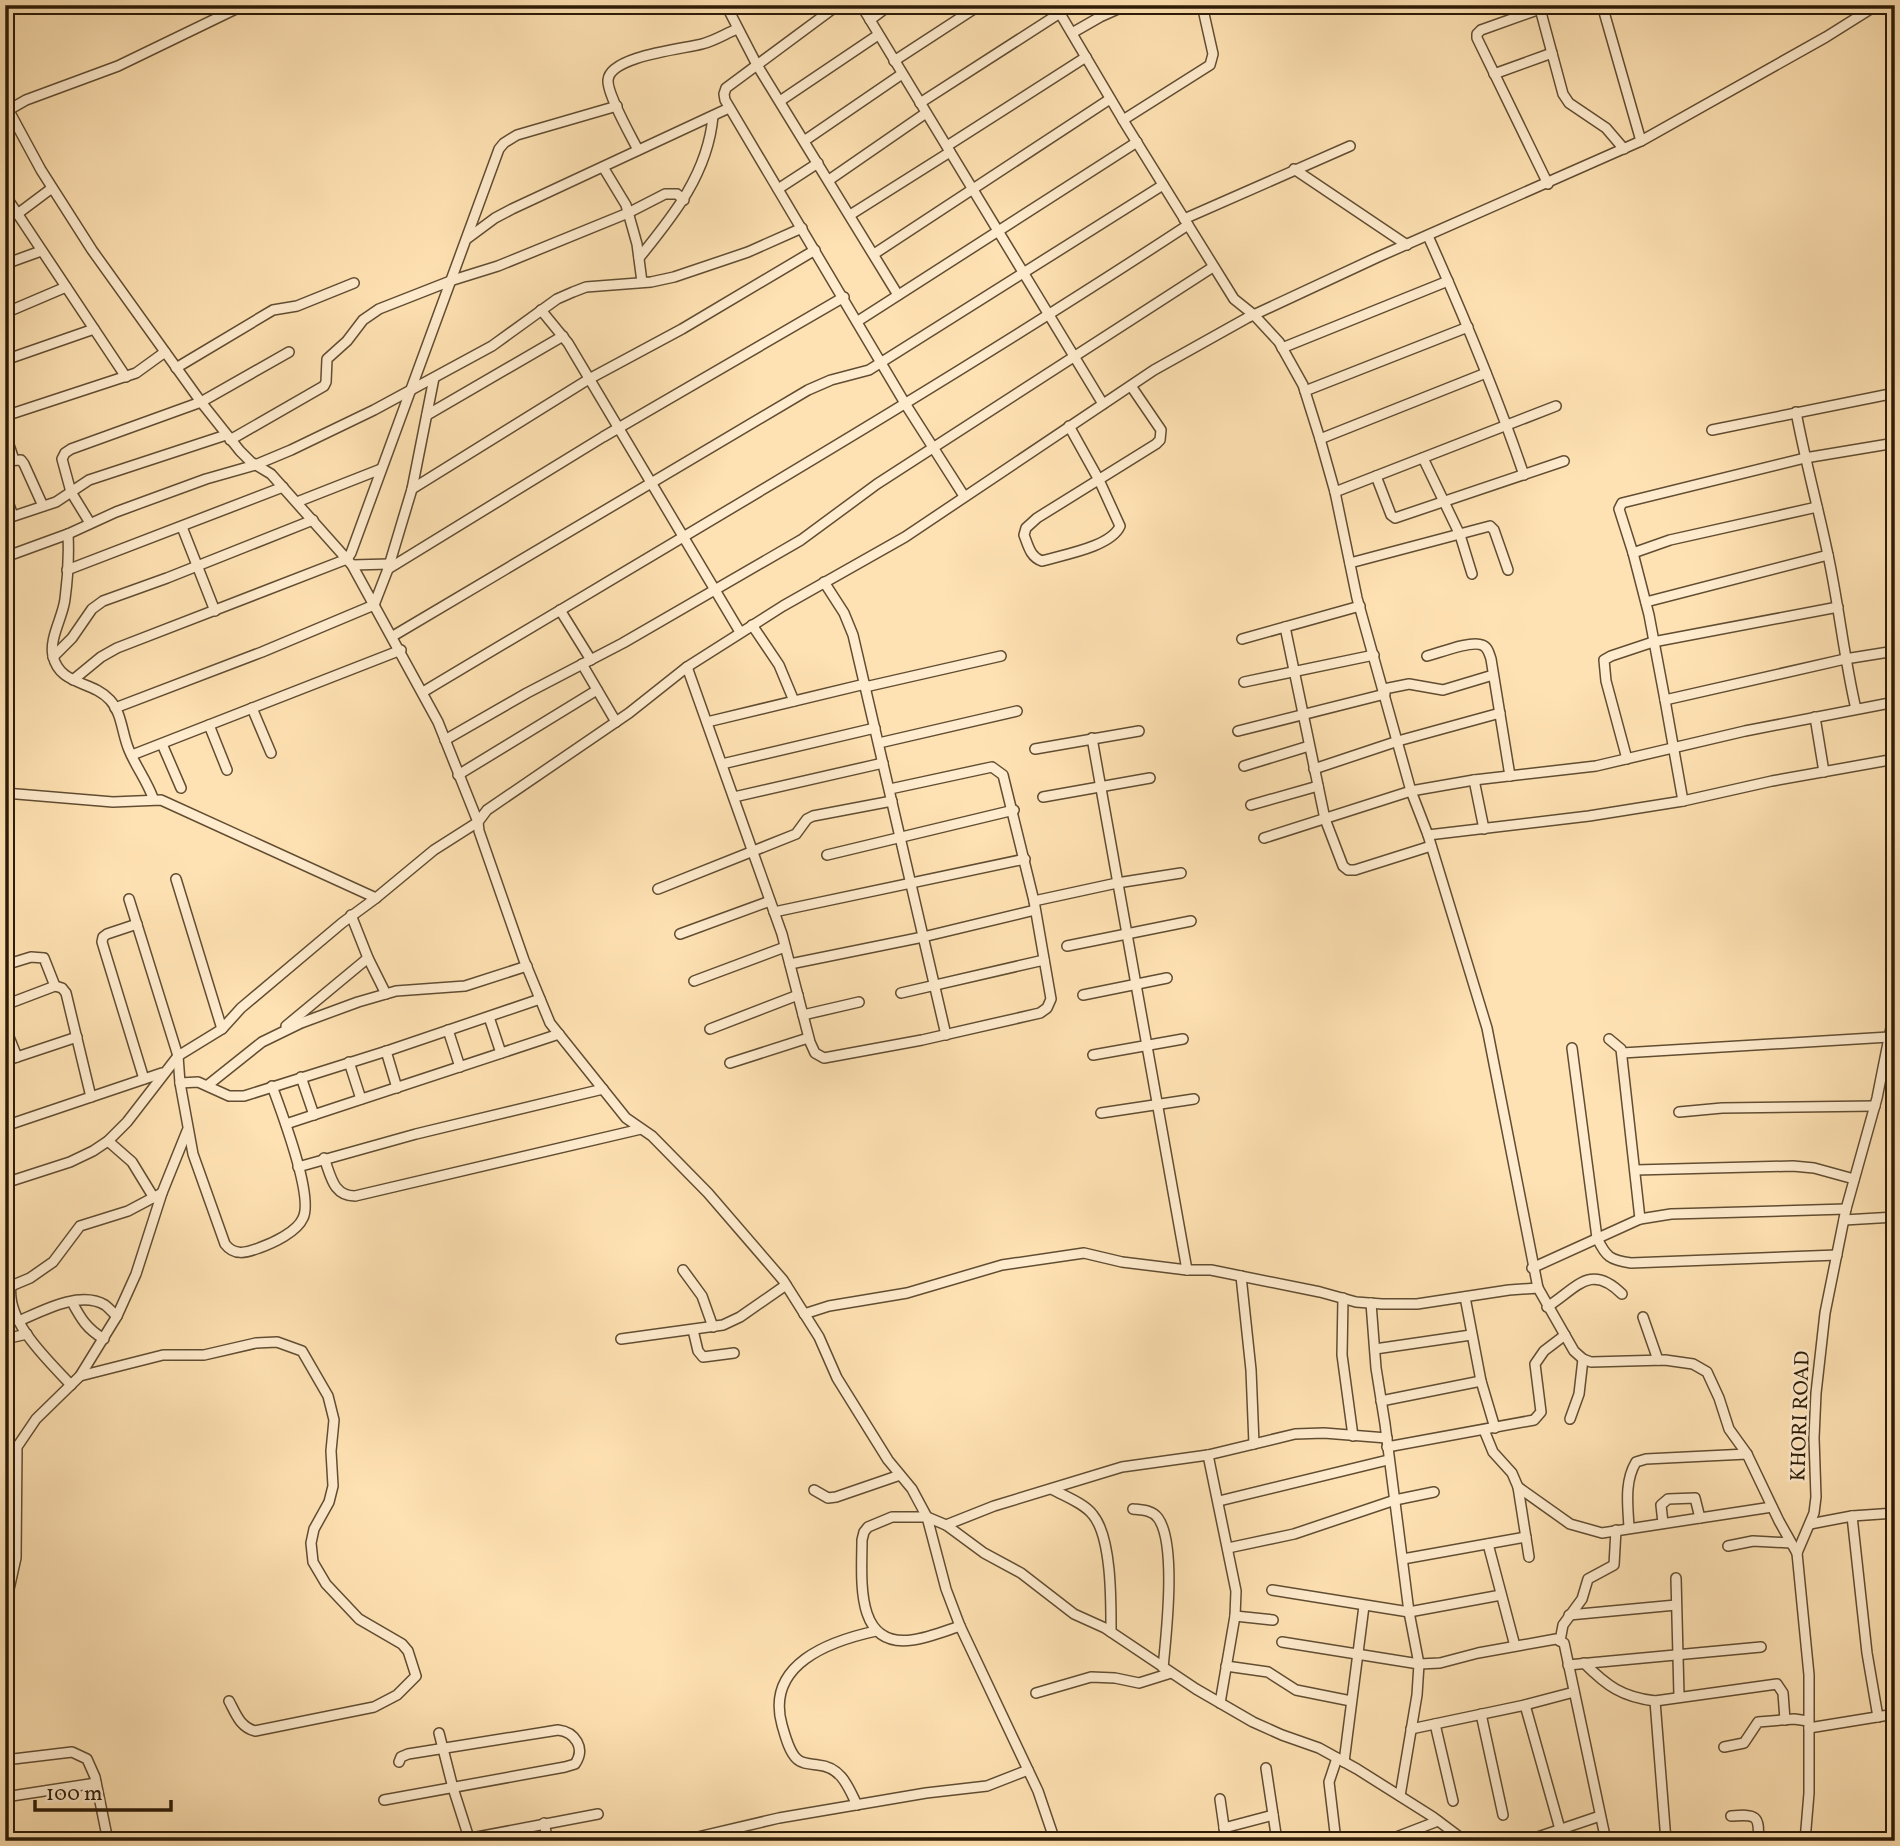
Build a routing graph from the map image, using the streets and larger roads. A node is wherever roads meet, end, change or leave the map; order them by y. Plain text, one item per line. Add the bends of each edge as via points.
1 (244, 5) edge
2 (726, 5) edge
3 (838, 5) edge
4 (861, 5) edge
5 (890, 5) edge
6 (980, 5) edge
7 (1127, 5) edge
8 (1202, 5) edge
9 (1602, 5) edge
10 (1877, 5) edge
11 (1539, 7) edge
12 (1058, 9) edge
13 (870, 20) junction
14 (737, 29) junction
15 (1072, 33) junction
16 (878, 35) junction
17 (1552, 53) junction
18 (1086, 57) junction
19 (894, 61) junction
20 (757, 65) junction
21 (902, 74) junction
22 (1494, 74) junction
23 (5, 99) edge
24 (1111, 99) junction
25 (780, 101) junction
26 (920, 103) junction
27 (617, 106) junction
28 (729, 108) junction
29 (7, 111) edge
30 (926, 113) junction
31 (713, 116) junction
32 (1123, 120) junction
33 (804, 141) junction
34 (1641, 141) junction
35 (1137, 142) junction
36 (1350, 146) dead end
37 (948, 149) junction
38 (1624, 149) junction
39 (638, 150) junction
40 (818, 163) junction
41 (603, 167) junction
42 (1294, 169) junction
43 (829, 180) junction
44 (1548, 184) junction
45 (1163, 185) junction
46 (52, 188) junction
47 (778, 190) junction
48 (974, 190) junction
49 (5, 195) edge
50 (684, 200) junction
51 (16, 213) junction
52 (628, 213) junction
53 (850, 215) junction
54 (5, 217) edge
55 (1186, 222) junction
56 (802, 228) junction
57 (997, 230) junction
58 (1428, 236) junction
59 (467, 240) junction
60 (1407, 245) junction
61 (41, 250) junction
62 (815, 250) junction
63 (874, 254) junction
64 (639, 258) junction
65 (5, 264) edge
66 (1213, 267) junction
67 (1024, 274) junction
68 (453, 280) junction
69 (1448, 281) junction
70 (642, 282) junction
71 (354, 283) dead end
72 (66, 287) junction
73 (898, 295) junction
74 (844, 298) junction
75 (541, 310) junction
76 (5, 313) edge
77 (1254, 315) junction
78 (1049, 316) junction
79 (858, 321) junction
80 (1468, 327) junction
81 (94, 329) junction
82 (563, 336) junction
83 (1282, 348) junction
84 (165, 352) junction
85 (289, 352) dead end
86 (1074, 357) junction
87 (5, 360) edge
88 (882, 362) junction
89 (176, 368) junction
90 (1486, 373) junction
91 (126, 377) junction
92 (433, 378) junction
93 (589, 379) junction
94 (1131, 386) junction
95 (412, 388) junction
96 (1305, 391) junction
97 (1895, 393) edge
98 (201, 402) junction
99 (1103, 404) junction
100 (906, 405) junction
101 (1556, 406) dead end
102 (1796, 412) junction
103 (427, 415) junction
104 (5, 416) edge
105 (1507, 425) junction
106 (1069, 426) junction
107 (618, 428) junction
108 (1712, 430) dead end
109 (5, 433) edge
110 (228, 437) junction
111 (1320, 439) junction
112 (1895, 443) edge
113 (934, 448) junction
114 (1423, 457) junction
115 (1805, 458) junction
116 (10, 461) edge
117 (1564, 461) dead end
118 (255, 465) junction
119 (381, 469) junction
120 (1524, 475) junction
121 (1376, 476) junction
122 (1099, 480) junction
123 (652, 483) junction
124 (283, 487) junction
125 (412, 489) junction
126 (5, 492) edge
127 (71, 492) junction
128 (1335, 492) junction
129 (964, 496) junction
130 (297, 502) junction
131 (1443, 502) junction
132 (43, 506) junction
133 (1817, 507) junction
134 (9, 518) edge
135 (313, 520) junction
136 (90, 523) junction
137 (182, 527) junction
138 (68, 534) junction
139 (1460, 535) junction
140 (685, 536) junction
141 (1633, 553) junction
142 (1828, 555) junction
143 (5, 557) edge
144 (349, 562) junction
145 (1350, 563) junction
146 (197, 566) junction
147 (388, 567) junction
148 (67, 570) junction
149 (1508, 570) dead end
150 (1472, 574) dead end
151 (824, 582) junction
152 (715, 589) junction
153 (1646, 602) junction
154 (374, 605) junction
155 (1360, 606) junction
156 (1838, 607) junction
157 (560, 610) junction
158 (215, 611) junction
159 (752, 625) junction
160 (1284, 627) junction
161 (740, 632) junction
162 (393, 636) junction
163 (1242, 639) dead end
164 (1653, 642) junction
165 (401, 650) junction
166 (1895, 652) edge
167 (1001, 656) dead end
168 (1374, 656) junction
169 (1427, 656) dead end
170 (53, 657) junction
171 (1845, 659) junction
172 (586, 662) junction
173 (687, 667) junction
174 (1294, 673) junction
175 (1493, 675) junction
176 (73, 680) junction
177 (1244, 682) dead end
178 (865, 685) junction
179 (597, 691) junction
180 (423, 692) junction
181 (1385, 692) junction
182 (1665, 700) junction
183 (794, 701) junction
184 (1895, 702) edge
185 (116, 708) junction
186 (252, 708) junction
187 (1856, 709) junction
188 (1017, 711) dead end
189 (1500, 713) junction
190 (1301, 715) junction
191 (1815, 718) junction
192 (616, 722) junction
193 (707, 722) junction
194 (209, 725) junction
195 (875, 727) junction
196 (1139, 731) dead end
197 (1238, 731) dead end
198 (1092, 738) junction
199 (445, 740) junction
200 (1398, 741) junction
201 (879, 743) junction
202 (162, 744) junction
203 (1309, 746) junction
204 (1673, 748) junction
205 (1035, 749) dead end
206 (271, 753) dead end
207 (132, 755) junction
208 (1627, 759) junction
209 (1895, 759) edge
210 (883, 763) junction
211 (722, 764) junction
212 (1244, 766) dead end
213 (1314, 769) junction
214 (227, 770) dead end
215 (1824, 772) junction
216 (458, 775) junction
217 (1510, 776) junction
218 (1150, 778) dead end
219 (1474, 780) junction
220 (1100, 786) junction
221 (1318, 786) junction
222 (181, 789) dead end
223 (890, 789) junction
224 (1411, 791) junction
225 (5, 793) edge
226 (734, 797) junction
227 (1043, 797) dead end
228 (153, 799) junction
229 (892, 801) junction
230 (1683, 801) junction
231 (1251, 805) dead end
232 (1013, 810) junction
233 (1325, 819) junction
234 (478, 822) junction
235 (1485, 829) junction
236 (1428, 835) junction
237 (901, 838) junction
238 (1264, 838) dead end
239 (1431, 846) junction
240 (752, 850) junction
241 (827, 855) dead end
242 (1024, 859) junction
243 (1181, 873) dead end
244 (176, 880) dead end
245 (910, 881) junction
246 (1117, 883) junction
247 (658, 889) dead end
248 (376, 898) junction
249 (129, 899) dead end
250 (770, 901) junction
251 (1035, 905) junction
252 (774, 912) junction
253 (351, 915) junction
254 (1191, 921) dead end
255 (136, 924) junction
256 (1126, 933) junction
257 (680, 934) dead end
258 (923, 937) junction
259 (1067, 946) dead end
260 (786, 947) junction
261 (368, 958) junction
262 (1044, 960) junction
263 (790, 964) junction
264 (5, 965) edge
265 (527, 966) junction
266 (1167, 978) dead end
267 (694, 981) dead end
268 (1135, 983) junction
269 (55, 986) junction
270 (933, 986) junction
271 (901, 993) dead end
272 (386, 994) junction
273 (798, 995) junction
274 (1083, 995) dead end
275 (1895, 997) edge
276 (540, 999) junction
277 (859, 1002) dead end
278 (5, 1005) edge
279 (803, 1015) junction
280 (489, 1017) junction
281 (5, 1027) edge
282 (222, 1029) junction
283 (710, 1029) dead end
284 (448, 1030) junction
285 (279, 1032) junction
286 (559, 1034) junction
287 (946, 1035) junction
288 (77, 1037) junction
289 (1889, 1037) junction
290 (808, 1038) junction
291 (1183, 1039) dead end
292 (1609, 1039) dead end
293 (1146, 1045) junction
294 (1572, 1048) dead end
295 (386, 1051) junction
296 (502, 1053) junction
297 (1622, 1053) junction
298 (1093, 1055) dead end
299 (178, 1056) junction
300 (17, 1057) junction
301 (5, 1061) edge
302 (349, 1062) junction
303 (730, 1063) dead end
304 (460, 1067) junction
305 (164, 1072) junction
306 (301, 1077) junction
307 (144, 1079) junction
308 (180, 1083) junction
309 (208, 1086) junction
310 (272, 1086) junction
311 (397, 1087) junction
312 (603, 1089) junction
313 (91, 1097) junction
314 (361, 1099) junction
315 (1194, 1099) dead end
316 (1157, 1103) junction
317 (1875, 1106) junction
318 (1679, 1112) dead end
319 (1101, 1113) dead end
320 (314, 1115) junction
321 (286, 1124) junction
322 (5, 1126) edge
323 (188, 1129) junction
324 (641, 1129) junction
325 (108, 1141) junction
326 (324, 1158) junction
327 (298, 1167) junction
328 (1635, 1170) junction
329 (1854, 1179) junction
330 (5, 1183) edge
331 (158, 1195) junction
332 (1846, 1209) junction
333 (1895, 1217) edge
334 (1640, 1219) junction
335 (1844, 1220) junction
336 (1597, 1238) junction
337 (1837, 1255) junction
338 (1532, 1268) junction
339 (683, 1270) dead end
340 (1187, 1270) junction
341 (1241, 1276) junction
342 (786, 1284) junction
343 (1538, 1289) junction
344 (1622, 1294) dead end
345 (1465, 1297) junction
346 (1343, 1298) junction
347 (72, 1302) junction
348 (1371, 1303) junction
349 (1547, 1307) junction
350 (804, 1314) junction
351 (117, 1317) junction
352 (1643, 1317) dead end
353 (19, 1321) junction
354 (713, 1327) junction
355 (693, 1330) junction
356 (27, 1334) junction
357 (1471, 1335) junction
358 (1565, 1335) junction
359 (5, 1339) edge
360 (104, 1339) junction
361 (621, 1339) dead end
362 (1375, 1349) junction
363 (734, 1353) dead end
364 (1583, 1359) junction
365 (1658, 1360) junction
366 (80, 1376) junction
367 (1481, 1381) junction
368 (71, 1385) junction
369 (1381, 1401) junction
370 (1570, 1419) dead end
371 (1490, 1429) junction
372 (1353, 1436) junction
373 (1387, 1443) junction
374 (1254, 1444) junction
375 (1747, 1454) junction
376 (1209, 1455) junction
377 (1388, 1460) junction
378 (900, 1475) junction
379 (1518, 1487) junction
380 (1052, 1489) junction
381 (814, 1490) dead end
382 (1434, 1492) dead end
383 (1395, 1500) junction
384 (1219, 1501) junction
385 (1772, 1507) junction
386 (1133, 1509) dead end
387 (1895, 1513) edge
388 (1852, 1516) junction
389 (927, 1517) junction
390 (1700, 1518) junction
391 (1662, 1523) junction
392 (1810, 1524) junction
393 (946, 1525) junction
394 (1629, 1528) junction
395 (1616, 1530) junction
396 (1526, 1537) junction
397 (1791, 1543) junction
398 (1488, 1544) junction
399 (1728, 1546) dead end
400 (1227, 1548) junction
401 (1797, 1553) junction
402 (1529, 1557) dead end
403 (1403, 1559) junction
404 (1676, 1578) dead end
405 (1272, 1590) dead end
406 (1501, 1595) junction
407 (1676, 1605) junction
408 (1364, 1606) junction
409 (5, 1607) edge
410 (1409, 1612) junction
411 (1569, 1615) junction
412 (1235, 1616) junction
413 (1273, 1620) dead end
414 (960, 1626) junction
415 (876, 1631) junction
416 (1111, 1632) junction
417 (1560, 1640) junction
418 (1282, 1642) dead end
419 (1515, 1646) junction
420 (1760, 1647) dead end
421 (1357, 1654) junction
422 (1676, 1654) junction
423 (1584, 1663) junction
424 (1419, 1664) junction
425 (1568, 1665) junction
426 (1226, 1666) junction
427 (1167, 1671) junction
428 (1574, 1692) junction
429 (1036, 1693) dead end
430 (1679, 1696) junction
431 (229, 1701) dead end
432 (1655, 1701) junction
433 (1351, 1702) junction
434 (1220, 1703) junction
435 (1525, 1705) junction
436 (1480, 1713) junction
437 (1895, 1714) edge
438 (1878, 1717) junction
439 (1785, 1720) junction
440 (1435, 1724) junction
441 (1809, 1724) junction
442 (1411, 1728) junction
443 (439, 1734) dead end
444 (1724, 1747) dead end
445 (443, 1748) junction
446 (5, 1760) edge
447 (1340, 1760) junction
448 (399, 1762) dead end
449 (1266, 1768) dead end
450 (1028, 1770) junction
451 (96, 1783) junction
452 (453, 1788) junction
453 (1400, 1796) junction
454 (5, 1797) edge
455 (1220, 1799) dead end
456 (384, 1800) dead end
457 (1453, 1801) dead end
458 (857, 1805) junction
459 (598, 1814) dead end
460 (1273, 1815) junction
461 (1503, 1815) dead end
462 (1600, 1816) junction
463 (1731, 1816) dead end
464 (1438, 1821) junction
465 (544, 1824) junction
466 (1224, 1828) junction
467 (1560, 1829) junction
468 (469, 1838) junction
469 (1895, 1839) edge
470 (108, 1841) edge
471 (456, 1841) edge
472 (548, 1841) edge
473 (681, 1841) edge
474 (1055, 1841) edge
475 (1226, 1841) edge
476 (1277, 1841) edge
477 (1336, 1841) edge
478 (1385, 1841) edge
479 (1465, 1841) edge
480 (1526, 1841) edge
481 (1606, 1841) edge
482 (1666, 1841) edge
483 (1758, 1841) edge
484 (1805, 1841) edge
485 (1889, 1841) edge

1 - 29 street via 118,66
2 - 14 street
3 - 20 street
4 - 13 street
5 - 13 street
6 - 19 street
7 - 15 street
8 - 32 street via 1213,54 1210,65
9 - 34 street
10 - 34 street
11 - 17 street
11 - 22 street via 1477,34
12 - 15 street
12 - 26 street
13 - 16 street
14 - 20 street
14 - 27 street via 702,44 615,68 608,80
15 - 18 street
16 - 19 street
16 - 25 street
17 - 22 street
17 - 38 street via 1557,81 1569,103 1606,128
18 - 24 street
18 - 37 street
19 - 21 street
20 - 25 street
20 - 28 street via 726,88
21 - 26 street
21 - 33 street
22 - 44 street
23 - 29 street
24 - 32 street
24 - 48 street
25 - 33 street
26 - 30 street
27 - 39 street
27 - 59 street via 534,129 503,143
28 - 31 street
28 - 47 street
29 - 46 street
30 - 37 street
30 - 43 street
31 - 39 street
31 - 50 street via 699,171
32 - 35 street
33 - 40 street
34 - 38 street
35 - 45 street
35 - 57 street
36 - 42 street
37 - 48 street
37 - 53 street
38 - 44 street
39 - 41 street
40 - 43 street
40 - 47 street
41 - 52 street
41 - 59 street via 495,218
42 - 55 street
42 - 60 street
43 - 53 street
44 - 58 street
45 - 55 street
45 - 67 street
46 - 51 street
46 - 84 street
47 - 56 street
48 - 57 street
48 - 63 street
49 - 51 street
50 - 52 street via 671,193
50 - 64 street
51 - 54 street
51 - 61 street
52 - 64 street
52 - 68 street
53 - 63 street
55 - 66 street
55 - 78 street
56 - 62 street
56 - 70 street via 748,253 674,277
57 - 67 street
57 - 73 street
58 - 60 street
58 - 69 street
59 - 68 street
60 - 77 street
61 - 65 street
61 - 72 street
62 - 74 street
62 - 93 street
63 - 73 street
64 - 70 street
66 - 77 street via 1234,299
66 - 86 street
67 - 78 street
67 - 88 street
68 - 95 street
68 - 110 street via 370,313 327,359 324,386
69 - 80 street
69 - 83 street
70 - 75 street via 586,287
71 - 89 street via 297,306 274,310
72 - 76 street
72 - 81 street
73 - 79 street
74 - 79 street
74 - 107 street
75 - 82 street
75 - 92 street via 505,338
77 - 83 street
77 - 94 street
78 - 86 street
78 - 100 street
79 - 88 street
80 - 90 street
80 - 96 street
81 - 87 street
81 - 91 street
82 - 93 street
82 - 103 street
83 - 96 street
84 - 89 street
84 - 91 street
85 - 98 street
86 - 99 street
86 - 113 street
88 - 100 street
88 - 123 street via 808,390
89 - 98 street
90 - 105 street
90 - 111 street
91 - 104 street
92 - 95 street
92 - 103 street
93 - 107 street
93 - 125 street
94 - 99 street
94 - 122 street via 1162,436
95 - 118 street
95 - 119 street
96 - 111 street
97 - 102 street
98 - 110 street
98 - 127 street via 65,453 62,460
99 - 106 street
100 - 113 street
100 - 140 street
101 - 105 street
102 - 108 street
102 - 115 street
103 - 125 street
105 - 114 street
105 - 120 street
106 - 122 street
106 - 129 street
107 - 123 street
107 - 147 street
109 - 116 street
110 - 118 street
110 - 127 street via 89,481
111 - 128 street
112 - 115 street
113 - 129 street
113 - 152 street via 801,540
114 - 121 street
114 - 131 street
115 - 133 street
115 - 141 street via 1622,503 1619,509
116 - 132 street via 24,464
117 - 120 street
118 - 124 street
118 - 136 street
119 - 130 street
119 - 144 street
120 - 131 street
121 - 128 street
121 - 131 street via 1392,517
122 - 122 street via 1118,519 1118,531 1083,550 1037,560 1024,535 1026,528
123 - 140 street
123 - 162 street
124 - 130 street
124 - 137 street
125 - 147 street
126 - 134 street
127 - 132 street
127 - 136 street
128 - 145 street
129 - 151 street via 905,537
130 - 135 street
131 - 139 street
132 - 134 street
133 - 141 street via 1670,540
133 - 142 street
135 - 144 street
135 - 146 street
136 - 138 street
137 - 146 street
137 - 148 street
138 - 143 street
138 - 148 street
139 - 145 street
139 - 149 street via 1490,526
139 - 150 street
140 - 152 street
140 - 157 street
141 - 153 street
142 - 153 street
142 - 156 street
144 - 147 street
144 - 154 street
144 - 158 street
145 - 155 street
146 - 158 street
146 - 170 street via 103,601
147 - 154 street
148 - 170 street
151 - 159 street
151 - 178 street via 853,635
152 - 161 street
152 - 172 street
153 - 164 street
154 - 162 street
154 - 185 street
155 - 160 street
155 - 168 street
156 - 164 street
156 - 171 street
157 - 172 street
157 - 180 street
158 - 176 street via 117,648
159 - 161 street
159 - 183 street via 779,665
160 - 163 street
160 - 174 street
161 - 173 street
162 - 165 street
164 - 182 street
164 - 208 street via 1604,660
165 - 180 street
165 - 186 street
166 - 171 street
167 - 178 street
168 - 174 street
168 - 181 street
169 - 175 street via 1481,644 1487,648
170 - 176 street via 65,678
171 - 182 street
171 - 187 street
172 - 179 street
172 - 199 street
173 - 192 street
173 - 193 street
174 - 177 street
174 - 190 street
175 - 181 street via 1443,690 1409,684
175 - 189 street
176 - 185 street via 100,691
178 - 183 street
178 - 195 street
179 - 192 street
179 - 216 street
180 - 199 street
181 - 190 street
181 - 200 street
182 - 204 street
183 - 193 street
184 - 187 street
185 - 207 street
186 - 194 street
186 - 206 street
187 - 191 street
188 - 201 street
189 - 200 street
189 - 217 street
190 - 197 street
190 - 203 street
191 - 204 street
191 - 215 street
192 - 234 street via 509,794
193 - 211 street
194 - 202 street
194 - 214 street
195 - 201 street
195 - 211 street
196 - 198 street
198 - 205 street
198 - 220 street
199 - 216 street
200 - 213 street
200 - 224 street
201 - 210 street
202 - 207 street
202 - 222 street
203 - 212 street
203 - 213 street
204 - 208 street
204 - 230 street
207 - 228 street
208 - 217 street
209 - 215 street
210 - 223 street
210 - 226 street
211 - 226 street
213 - 221 street
215 - 230 street
216 - 234 street
217 - 219 street
218 - 220 street
219 - 224 street
219 - 235 street
220 - 227 street
220 - 246 street
221 - 231 street
221 - 233 street
223 - 229 street
223 - 232 street via 992,766 1007,781
224 - 233 street
224 - 236 street
225 - 228 street via 113,802
226 - 240 street
228 - 248 street via 189,811
229 - 237 street
229 - 240 street via 813,816 796,834
230 - 235 street
232 - 237 street
232 - 242 street
233 - 238 street
233 - 239 street via 1348,870
234 - 248 street via 434,850
234 - 265 street
235 - 236 street
236 - 239 street
237 - 241 street
237 - 245 street
239 - 338 street via 1487,1028
240 - 247 street
240 - 250 street
242 - 245 street
242 - 251 street
243 - 246 street
244 - 282 street
245 - 252 street
245 - 258 street
246 - 251 street
246 - 256 street
248 - 253 street
249 - 255 street
250 - 252 street
250 - 257 street
251 - 258 street
251 - 262 street
252 - 260 street
253 - 261 street
253 - 282 street via 281,972
254 - 256 street
255 - 299 street
255 - 307 street via 107,934 102,942
256 - 259 street
256 - 268 street
258 - 263 street
258 - 270 street
260 - 263 street
260 - 267 street
261 - 272 street
261 - 285 street
262 - 270 street
262 - 287 street via 1051,999 1047,1008
263 - 273 street
264 - 269 street via 44,958
265 - 272 street via 465,986
265 - 276 street
266 - 268 street
268 - 274 street
268 - 293 street
269 - 278 street
269 - 288 street via 65,993
270 - 271 street
270 - 287 street
272 - 285 street
273 - 279 street
273 - 283 street
275 - 289 street, KHORI ROAD
276 - 280 street
276 - 286 street
277 - 279 street
279 - 290 street
280 - 284 street
280 - 296 street
281 - 300 street
282 - 299 street
284 - 295 street
284 - 304 street
285 - 309 street
286 - 296 street
286 - 312 street
287 - 290 street via 824,1058 814,1052
288 - 300 street
288 - 313 street
289 - 297 street
289 - 317 street, KHORI ROAD
290 - 303 street
291 - 293 street
292 - 297 street
293 - 298 street
293 - 316 street
294 - 336 street
295 - 302 street
295 - 311 street
296 - 304 street
297 - 328 street
299 - 305 street
299 - 308 street
300 - 301 street
302 - 306 street
302 - 314 street
304 - 311 street
305 - 307 street
305 - 325 street
306 - 310 street
306 - 320 street
307 - 313 street
308 - 309 street
308 - 323 street
309 - 310 street via 237,1097
310 - 321 street
311 - 314 street
312 - 324 street
312 - 326 street
313 - 322 street
314 - 320 street
315 - 316 street
316 - 319 street
316 - 340 street
317 - 318 street
317 - 329 street, KHORI ROAD
320 - 321 street
321 - 327 street
323 - 327 street via 229,1251 260,1248 299,1225 306,1197
323 - 331 street
324 - 326 street via 355,1196 339,1192
324 - 342 street via 708,1193
325 - 330 street via 70,1162
325 - 331 street
326 - 327 street
328 - 329 street via 1794,1166
328 - 334 street
329 - 332 street, KHORI ROAD
331 - 351 street via 136,1274
331 - 353 street via 80,1227 53,1262 10,1286
332 - 334 street
332 - 335 street, KHORI ROAD
333 - 335 street
334 - 336 street
335 - 337 street, KHORI ROAD
336 - 337 street via 1613,1260 1631,1263
336 - 338 street
337 - 392 street, KHORI ROAD via 1819,1354 1816,1497
338 - 343 street
339 - 354 street via 702,1296
340 - 341 street
340 - 350 street via 1084,1253 1002,1265 907,1293
341 - 346 street
341 - 374 street
342 - 350 street
342 - 354 street via 740,1317
343 - 345 street
343 - 349 street
344 - 349 street via 1610,1282 1588,1280
345 - 348 street via 1417,1304
345 - 357 street
346 - 348 street
346 - 372 street via 1342,1355
347 - 351 street via 103,1304
347 - 353 street
347 - 360 street via 89,1331
348 - 362 street
349 - 358 street
350 - 378 street via 820,1337 837,1378
351 - 360 street
352 - 365 street
353 - 356 street
354 - 355 street
355 - 361 street
355 - 363 street via 703,1357
356 - 359 street
356 - 368 street
357 - 362 street
357 - 367 street
358 - 364 street
358 - 371 street via 1535,1364 1538,1418
360 - 366 street
362 - 369 street
364 - 365 street via 1600,1363
364 - 370 street via 1579,1394
365 - 375 street via 1693,1364 1707,1372 1729,1429
366 - 368 street
366 - 431 street via 163,1355 204,1355 277,1342 302,1351 328,1396 334,1420 333,1486 314,1529 313,1562 326,1584 359,1619 402,1644 416,1676 397,1696 373,1707 255,1731 246,1729
367 - 369 street
367 - 371 street
368 - 409 street via 36,1419 17,1447 16,1558
369 - 373 street
371 - 373 street
371 - 379 street via 1493,1452
372 - 373 street
372 - 374 street via 1310,1432
373 - 377 street
374 - 376 street
375 - 385 street
375 - 394 street via 1636,1462 1628,1493
376 - 380 street via 1122,1467
376 - 384 street
377 - 383 street
377 - 384 street
378 - 381 street via 836,1497
378 - 389 street
379 - 395 street via 1570,1524 1602,1533
379 - 396 street
380 - 393 street
380 - 416 street via 1088,1510 1098,1523 1111,1583
382 - 383 street
383 - 400 street via 1294,1534
383 - 403 street
384 - 400 street
385 - 390 street
385 - 397 street
386 - 427 street via 1155,1515 1164,1534 1170,1591
387 - 388 street
388 - 392 street
388 - 438 street
389 - 393 street
389 - 414 street
389 - 415 street via 892,1517 864,1532 864,1605
390 - 391 street
390 - 391 street via 1695,1498 1668,1499 1661,1504
391 - 394 street
392 - 401 street, KHORI ROAD
393 - 416 street via 1074,1614
394 - 395 street
395 - 411 street via 1614,1565 1588,1579 1582,1599
396 - 398 street
396 - 402 street
397 - 399 street via 1753,1541
397 - 401 street
398 - 403 street
398 - 406 street
400 - 412 street via 1236,1591
401 - 441 street
403 - 410 street
404 - 407 street
405 - 408 street
406 - 410 street
406 - 419 street
407 - 411 street
407 - 422 street
408 - 410 street
408 - 421 street
410 - 424 street
411 - 417 street
412 - 413 street
412 - 426 street
414 - 415 street via 913,1640 895,1640
414 - 450 street
415 - 458 street via 820,1648 804,1659 790,1673 780,1702 782,1723 796,1758 832,1768 847,1783
416 - 427 street
417 - 419 street
417 - 425 street
418 - 421 street
419 - 424 street
420 - 422 street
421 - 424 street
421 - 433 street
422 - 423 street
422 - 430 street
423 - 425 street
423 - 432 street via 1617,1692
424 - 442 street
425 - 428 street
426 - 433 street via 1268,1672 1296,1690
426 - 434 street
427 - 429 street via 1139,1683 1091,1677
427 - 434 street
428 - 435 street
428 - 462 street
430 - 432 street
430 - 439 street via 1777,1684 1783,1693
432 - 482 street
433 - 447 street
434 - 447 street
435 - 436 street
435 - 467 street
436 - 440 street
436 - 461 street
437 - 438 street
438 - 441 street
439 - 441 street
439 - 444 street via 1758,1722 1744,1743
440 - 442 street
440 - 457 street
441 - 484 street
442 - 453 street
443 - 445 street
445 - 448 street via 408,1754
445 - 452 street
445 - 452 street via 558,1730 577,1740 575,1764
446 - 451 street via 72,1752 87,1759
447 - 453 street
447 - 477 street via 1329,1782
449 - 460 street
450 - 458 street via 987,1786
450 - 474 street
451 - 454 street
451 - 470 street
452 - 456 street
452 - 468 street
453 - 464 street
455 - 466 street
458 - 473 street
459 - 465 street
460 - 466 street
460 - 476 street
462 - 467 street
462 - 481 street
463 - 483 street via 1754,1816
464 - 478 street
464 - 479 street
465 - 468 street
465 - 472 street
466 - 475 street
467 - 480 street
468 - 471 street
469 - 485 street

